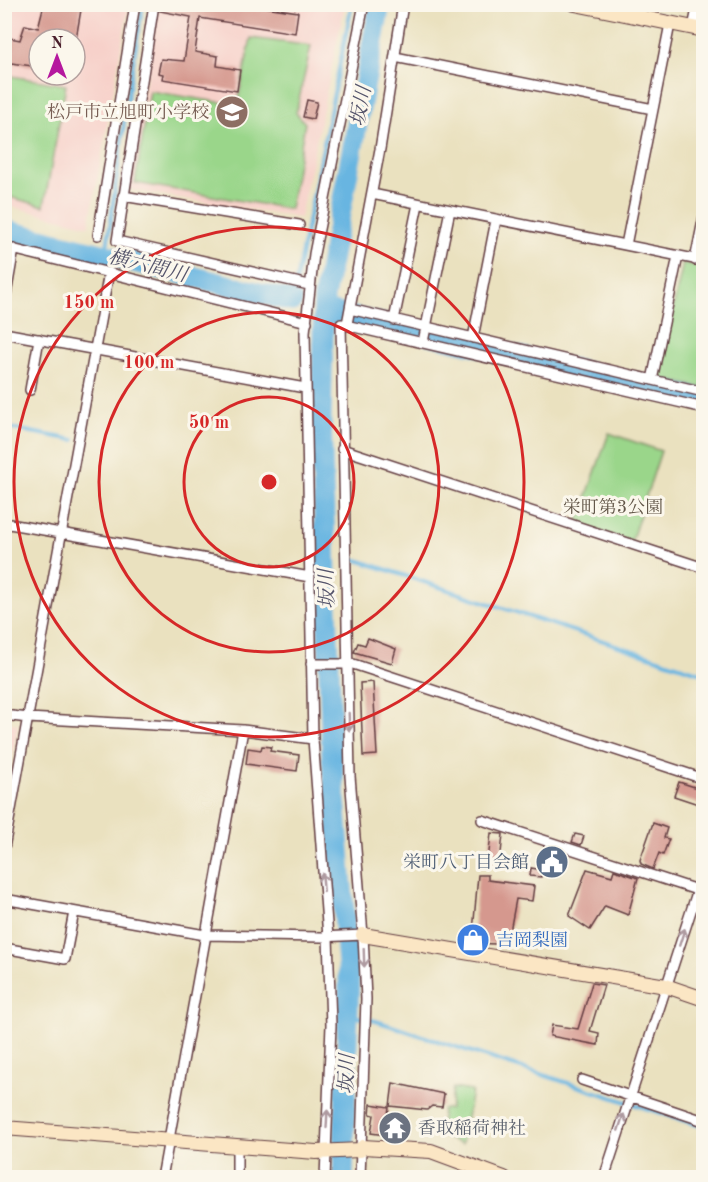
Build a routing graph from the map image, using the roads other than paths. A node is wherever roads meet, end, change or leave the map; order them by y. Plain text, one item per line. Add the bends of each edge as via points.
1 (135, 4) edge
2 (154, 4) edge
3 (364, 4) edge
4 (403, 4) edge
5 (575, 4) edge
6 (698, 4) edge
7 (670, 24) junction
8 (698, 29) edge
9 (395, 57) junction
10 (653, 109) junction
11 (117, 117) junction
12 (135, 121) junction
13 (372, 194) junction
14 (123, 196) junction
15 (418, 204) junction
16 (450, 210) junction
17 (704, 216) edge
18 (496, 220) junction
19 (299, 225) dead end
20 (98, 235) dead end
21 (626, 245) junction
22 (9, 248) edge
23 (678, 256) junction
24 (699, 261) edge
25 (109, 272) junction
26 (309, 290) junction
27 (4, 306) edge
28 (350, 309) junction
29 (307, 319) junction
30 (394, 320) junction
31 (348, 323) junction
32 (426, 327) junction
33 (4, 333) edge
34 (472, 338) junction
35 (39, 339) junction
36 (423, 342) junction
37 (95, 350) junction
38 (651, 380) junction
39 (305, 388) junction
40 (30, 390) dead end
41 (704, 392) edge
42 (704, 408) edge
43 (342, 449) junction
44 (4, 523) edge
45 (63, 534) junction
46 (704, 568) edge
47 (310, 577) junction
48 (313, 664) junction
49 (344, 664) junction
50 (4, 715) edge
51 (28, 718) junction
52 (243, 730) junction
53 (313, 739) junction
54 (704, 779) edge
55 (482, 820) dead end
56 (4, 848) edge
57 (704, 871) edge
58 (697, 890) junction
59 (4, 899) edge
60 (74, 912) junction
61 (361, 934) junction
62 (205, 935) junction
63 (330, 936) junction
64 (4, 948) edge
65 (666, 986) junction
66 (704, 999) edge
67 (582, 1080) dead end
68 (630, 1096) junction
69 (704, 1121) edge
70 (4, 1128) edge
71 (168, 1141) junction
72 (237, 1146) junction
73 (358, 1149) junction
74 (327, 1151) junction
75 (162, 1178) edge
76 (237, 1178) edge
77 (325, 1178) edge
78 (360, 1178) edge
79 (504, 1178) edge
80 (603, 1178) edge

1 - 11 street
2 - 12 street
3 - 26 street
4 - 9 street
5 - 7 street
6 - 8 street
7 - 8 street
7 - 10 street
9 - 10 street
9 - 13 street
10 - 21 street
11 - 12 street
11 - 20 street
12 - 14 street
13 - 15 street
13 - 28 street
14 - 19 street
14 - 26 street via 117,241 292,281
15 - 16 street
15 - 30 street
16 - 18 street
16 - 32 street
17 - 24 street
18 - 21 street
18 - 34 street
21 - 23 street
22 - 25 street
22 - 27 street
23 - 24 street
23 - 38 street
25 - 29 street
25 - 37 street
26 - 29 street
28 - 30 street
28 - 31 street
29 - 39 street
30 - 32 street
31 - 36 street
31 - 43 street via 341,324
32 - 34 street
32 - 36 street
33 - 35 street
34 - 38 street
35 - 37 street
35 - 40 street
36 - 42 street
37 - 39 street
37 - 45 street
38 - 41 street
39 - 47 street
43 - 46 street
43 - 49 street
44 - 45 street
45 - 47 street
45 - 51 street
47 - 48 street
48 - 49 street
48 - 53 street
49 - 54 street
49 -> 61 street
50 - 51 street
51 - 52 street
51 - 56 street
52 - 53 street
52 - 62 street
63 -> 53 street
55 - 58 street
57 - 58 street
65 -> 58 street
59 - 60 street
60 - 62 street
60 - 64 street via 65,959
61 - 63 street
61 - 65 street
61 -> 73 street via 366,1038
62 - 63 street
62 - 71 street
74 -> 63 street
65 - 66 street
65 - 68 street
67 - 68 street
68 - 69 street
80 -> 68 street
70 - 71 street
71 - 72 street
71 - 75 street
72 - 74 street
72 - 76 street
73 - 74 street
73 - 78 street
73 - 79 street via 431,1151
74 - 77 street

